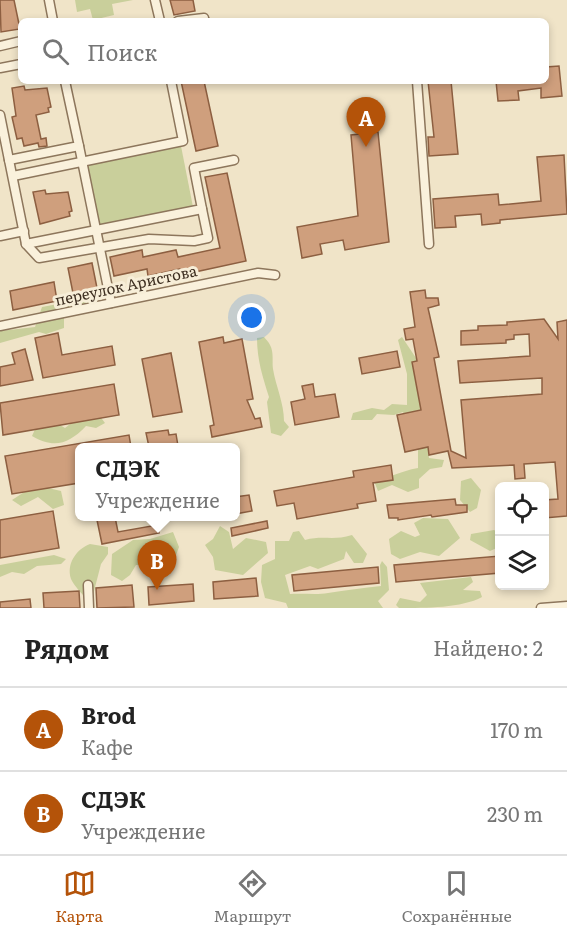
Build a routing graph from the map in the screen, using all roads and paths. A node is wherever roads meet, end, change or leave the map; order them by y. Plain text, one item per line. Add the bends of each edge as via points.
1 (49, 0) edge
2 (155, 0) edge
3 (52, 18) edge
4 (159, 18) edge
5 (18, 42) edge
6 (0, 46) edge
7 (18, 65) edge
8 (0, 68) edge
9 (66, 84) edge
10 (172, 84) edge
11 (417, 84) edge
12 (0, 115) edge
13 (79, 146) junction
14 (9, 160) junction
15 (234, 160) dead end
16 (82, 162) junction
17 (12, 176) junction
18 (202, 208) junction
19 (96, 230) junction
20 (24, 231) junction
21 (0, 236) edge
22 (26, 244) junction
23 (429, 244) dead end
24 (99, 248) junction
25 (274, 275) dead end
26 (111, 303) junction
27 (0, 326) edge
28 (88, 585) dead end
29 (567, 606) edge
30 (89, 608) edge
31 (541, 608) edge

1 - 3 street
2 - 4 street
5 - 6 street
7 - 8 street
9 - 13 street
10 - 16 street via 183,141
11 - 23 street
12 - 14 street
13 - 14 street
13 - 16 street
14 - 17 street
15 - 18 street via 194,168
16 - 17 street
16 - 19 street
17 - 20 street
18 - 19 street
18 - 24 street via 208,238 149,239
19 - 22 street
19 - 24 street
20 - 21 street
20 - 22 street
22 - 24 street via 39,258
24 - 26 street
25 - 26 street, переулок Аристова via 258,273
26 - 27 street, переулок Аристова
28 - 30 street
29 - 31 street

